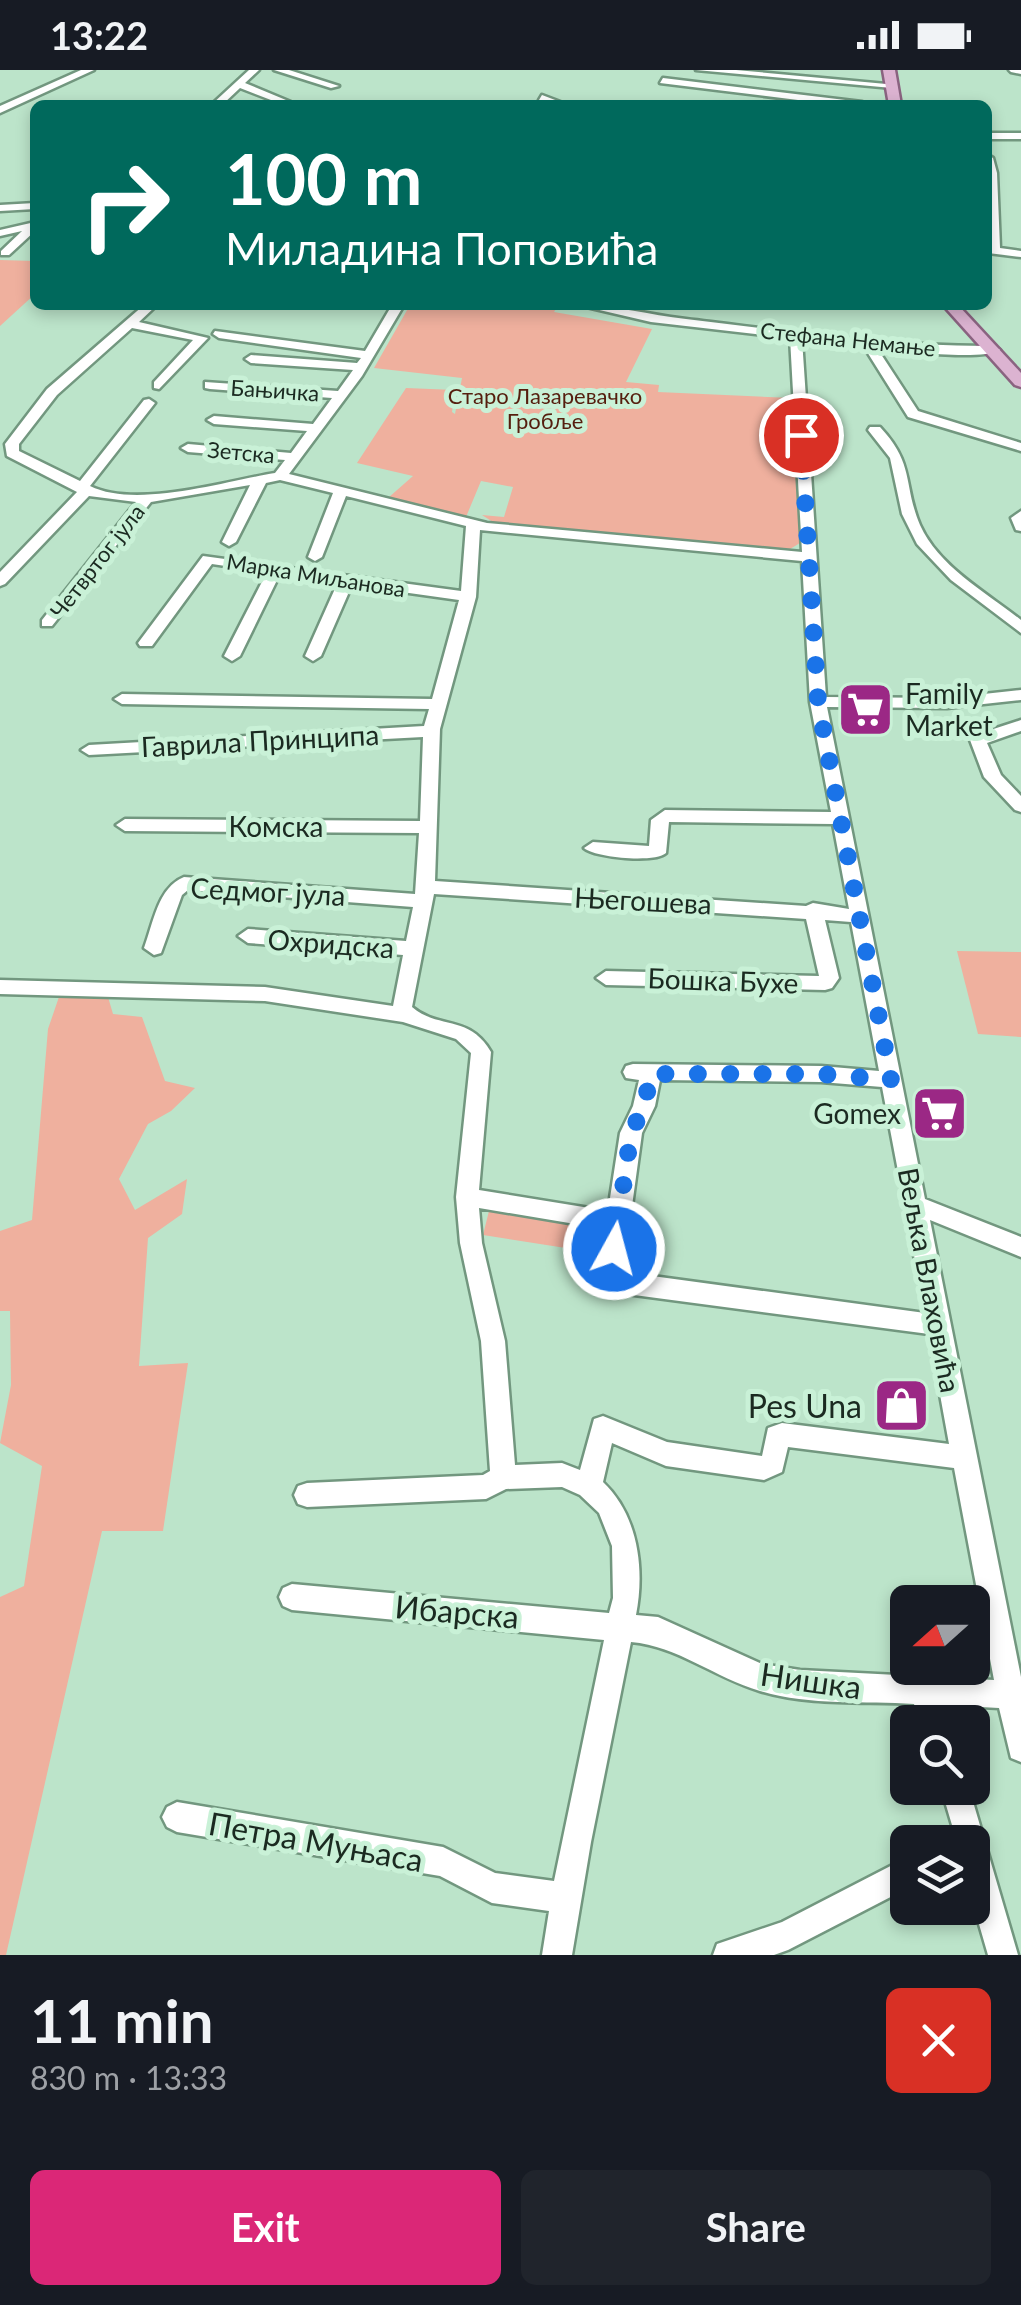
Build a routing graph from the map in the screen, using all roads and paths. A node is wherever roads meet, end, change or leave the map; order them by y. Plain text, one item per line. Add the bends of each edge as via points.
1 (89, 70) edge
2 (254, 70) edge
3 (279, 70) edge
4 (701, 70) edge
5 (889, 70) edge
6 (732, 72) edge
7 (805, 74) edge
8 (662, 81) dead end
9 (238, 84) junction
10 (892, 85) junction
11 (334, 86) dead end
12 (660, 94) dead end
13 (542, 98) dead end
14 (221, 100) edge
15 (280, 100) edge
16 (547, 100) edge
17 (715, 100) edge
18 (820, 100) edge
19 (894, 100) edge
20 (0, 110) edge
21 (992, 136) edge
22 (1021, 136) edge
23 (30, 206) edge
24 (0, 208) edge
25 (30, 226) edge
26 (30, 230) edge
27 (0, 234) edge
28 (992, 250) edge
29 (5, 253) dead end
30 (1021, 254) edge
31 (145, 310) edge
32 (395, 310) edge
33 (609, 310) edge
34 (955, 310) edge
35 (130, 324) junction
36 (220, 334) dead end
37 (796, 334) junction
38 (867, 342) junction
39 (994, 350) junction
40 (251, 359) dead end
41 (365, 361) junction
42 (1021, 382) edge
43 (159, 385) dead end
44 (210, 385) dead end
45 (340, 395) junction
46 (149, 403) dead end
47 (214, 420) dead end
48 (316, 428) junction
49 (875, 430) dead end
50 (1021, 447) edge
51 (188, 448) dead end
52 (294, 457) junction
53 (6, 458) edge
54 (280, 476) junction
55 (260, 480) junction
56 (342, 489) junction
57 (83, 491) junction
58 (146, 499) junction
59 (1021, 515) edge
60 (474, 524) junction
61 (1021, 527) edge
62 (229, 542) dead end
63 (315, 556) dead end
64 (808, 557) junction
65 (276, 568) junction
66 (346, 581) junction
67 (0, 582) edge
68 (468, 597) junction
69 (47, 624) dead end
70 (1021, 628) edge
71 (146, 643) dead end
72 (232, 656) dead end
73 (313, 656) dead end
74 (1021, 695) edge
75 (122, 699) dead end
76 (818, 702) junction
77 (438, 704) junction
78 (1021, 726) edge
79 (432, 731) junction
80 (88, 750) dead end
81 (1021, 806) edge
82 (838, 818) junction
83 (125, 825) dead end
84 (426, 827) junction
85 (592, 848) dead end
86 (425, 894) junction
87 (813, 910) junction
88 (859, 916) junction
89 (248, 936) dead end
90 (154, 948) dead end
91 (414, 949) junction
92 (606, 978) dead end
93 (0, 987) edge
94 (404, 1015) junction
95 (891, 1080) junction
96 (466, 1198) junction
97 (915, 1204) junction
98 (616, 1222) junction
99 (1021, 1246) edge
100 (938, 1325) junction
101 (964, 1457) junction
102 (503, 1477) junction
103 (589, 1486) junction
104 (308, 1495) dead end
105 (292, 1597) dead end
106 (622, 1625) junction
107 (924, 1691) junction
108 (1009, 1694) junction
109 (929, 1705) edge
110 (1021, 1748) edge
111 (177, 1817) dead end
112 (890, 1881) edge
113 (568, 1898) junction
114 (990, 1910) edge
115 (558, 1955) edge
116 (728, 1955) edge
117 (1003, 1955) edge

1 - 20 street
2 - 9 street
3 - 11 street
4 - 6 street
5 - 10 main road
6 - 7 street
7 - 10 street
8 - 18 street
9 - 14 street
9 - 15 street
10 - 19 main road
12 - 17 street
13 - 16 street
21 - 22 street
23 - 24 street
25 - 27 street
26 - 29 street
28 - 30 street
31 - 35 street
32 - 41 street
33 - 37 street, Стефана Немање
34 - 39 main road
35 - 43 street via 202,338
35 - 53 street via 52,392
36 - 41 street
37 - 38 street, Стефана Немање
37 - 64 street, Вељка Влаховића
38 - 39 street, Стефана Немање
38 - 50 street via 912,414
39 - 42 main road
40 - 41 street
41 - 45 street
44 - 45 street, Бањичка
45 - 48 street
46 - 57 street
47 - 48 street
48 - 52 street
49 - 70 street via 896,453 922,541
51 - 52 street, Зетска
52 - 54 street
53 - 57 street
54 - 55 street
54 - 56 street
55 - 58 street
55 - 62 street
56 - 60 street
56 - 63 street
57 - 58 street
57 - 67 street
58 - 69 street, Четвртог јула
59 - 61 street
60 - 64 street
60 - 68 street
64 - 76 street, Вељка Влаховића
65 - 66 street, Марка Миљанова
65 - 71 street, Марка Миљанова via 208,559
65 - 72 street
66 - 68 street, Марка Миљанова
66 - 73 street
68 - 77 street
74 - 76 street via 947,703
75 - 77 street
76 - 82 street, Вељка Влаховића
77 - 79 street
78 - 81 street via 978,740 993,777
79 - 80 street, Гаврила Принципа
79 - 84 street
82 - 85 street via 665,816 655,854
82 - 88 street, Вељка Влаховића
83 - 84 street, Комска
84 - 86 street
86 - 87 street, Његошева
86 - 90 street, Седмог јула via 184,883 177,886
86 - 91 street
87 - 88 street, Његошева
87 - 92 street, Бошка Бухе via 829,978 824,983
88 - 95 street, Вељка Влаховића
89 - 91 street, Охридска
91 - 94 street
93 - 94 street via 265,994
94 - 96 street via 463,1031 481,1052
95 - 97 street, Вељка Влаховића
95 - 98 street via 642,1073 644,1106 631,1133
96 - 98 street
96 - 102 street via 493,1341
97 - 99 street
97 - 100 street, Вељка Влаховића
98 - 100 street via 612,1276 619,1284
100 - 101 street, Вељка Влаховића
101 - 103 street via 782,1434 773,1464 764,1468 666,1454 603,1427
101 - 108 street, Вељка Влаховића
102 - 103 street via 562,1474
102 - 104 street via 486,1487
103 - 106 street via 609,1505 624,1546
105 - 106 street, Ибарска
106 - 107 street, Нишка via 658,1631 761,1678
106 - 113 street
107 - 108 street, Нишка
107 - 109 street
108 - 110 street, Вељка Влаховића
111 - 113 street, Петра Муњаса via 443,1862 492,1888
112 - 116 street via 788,1934
113 - 115 street
114 - 117 street

